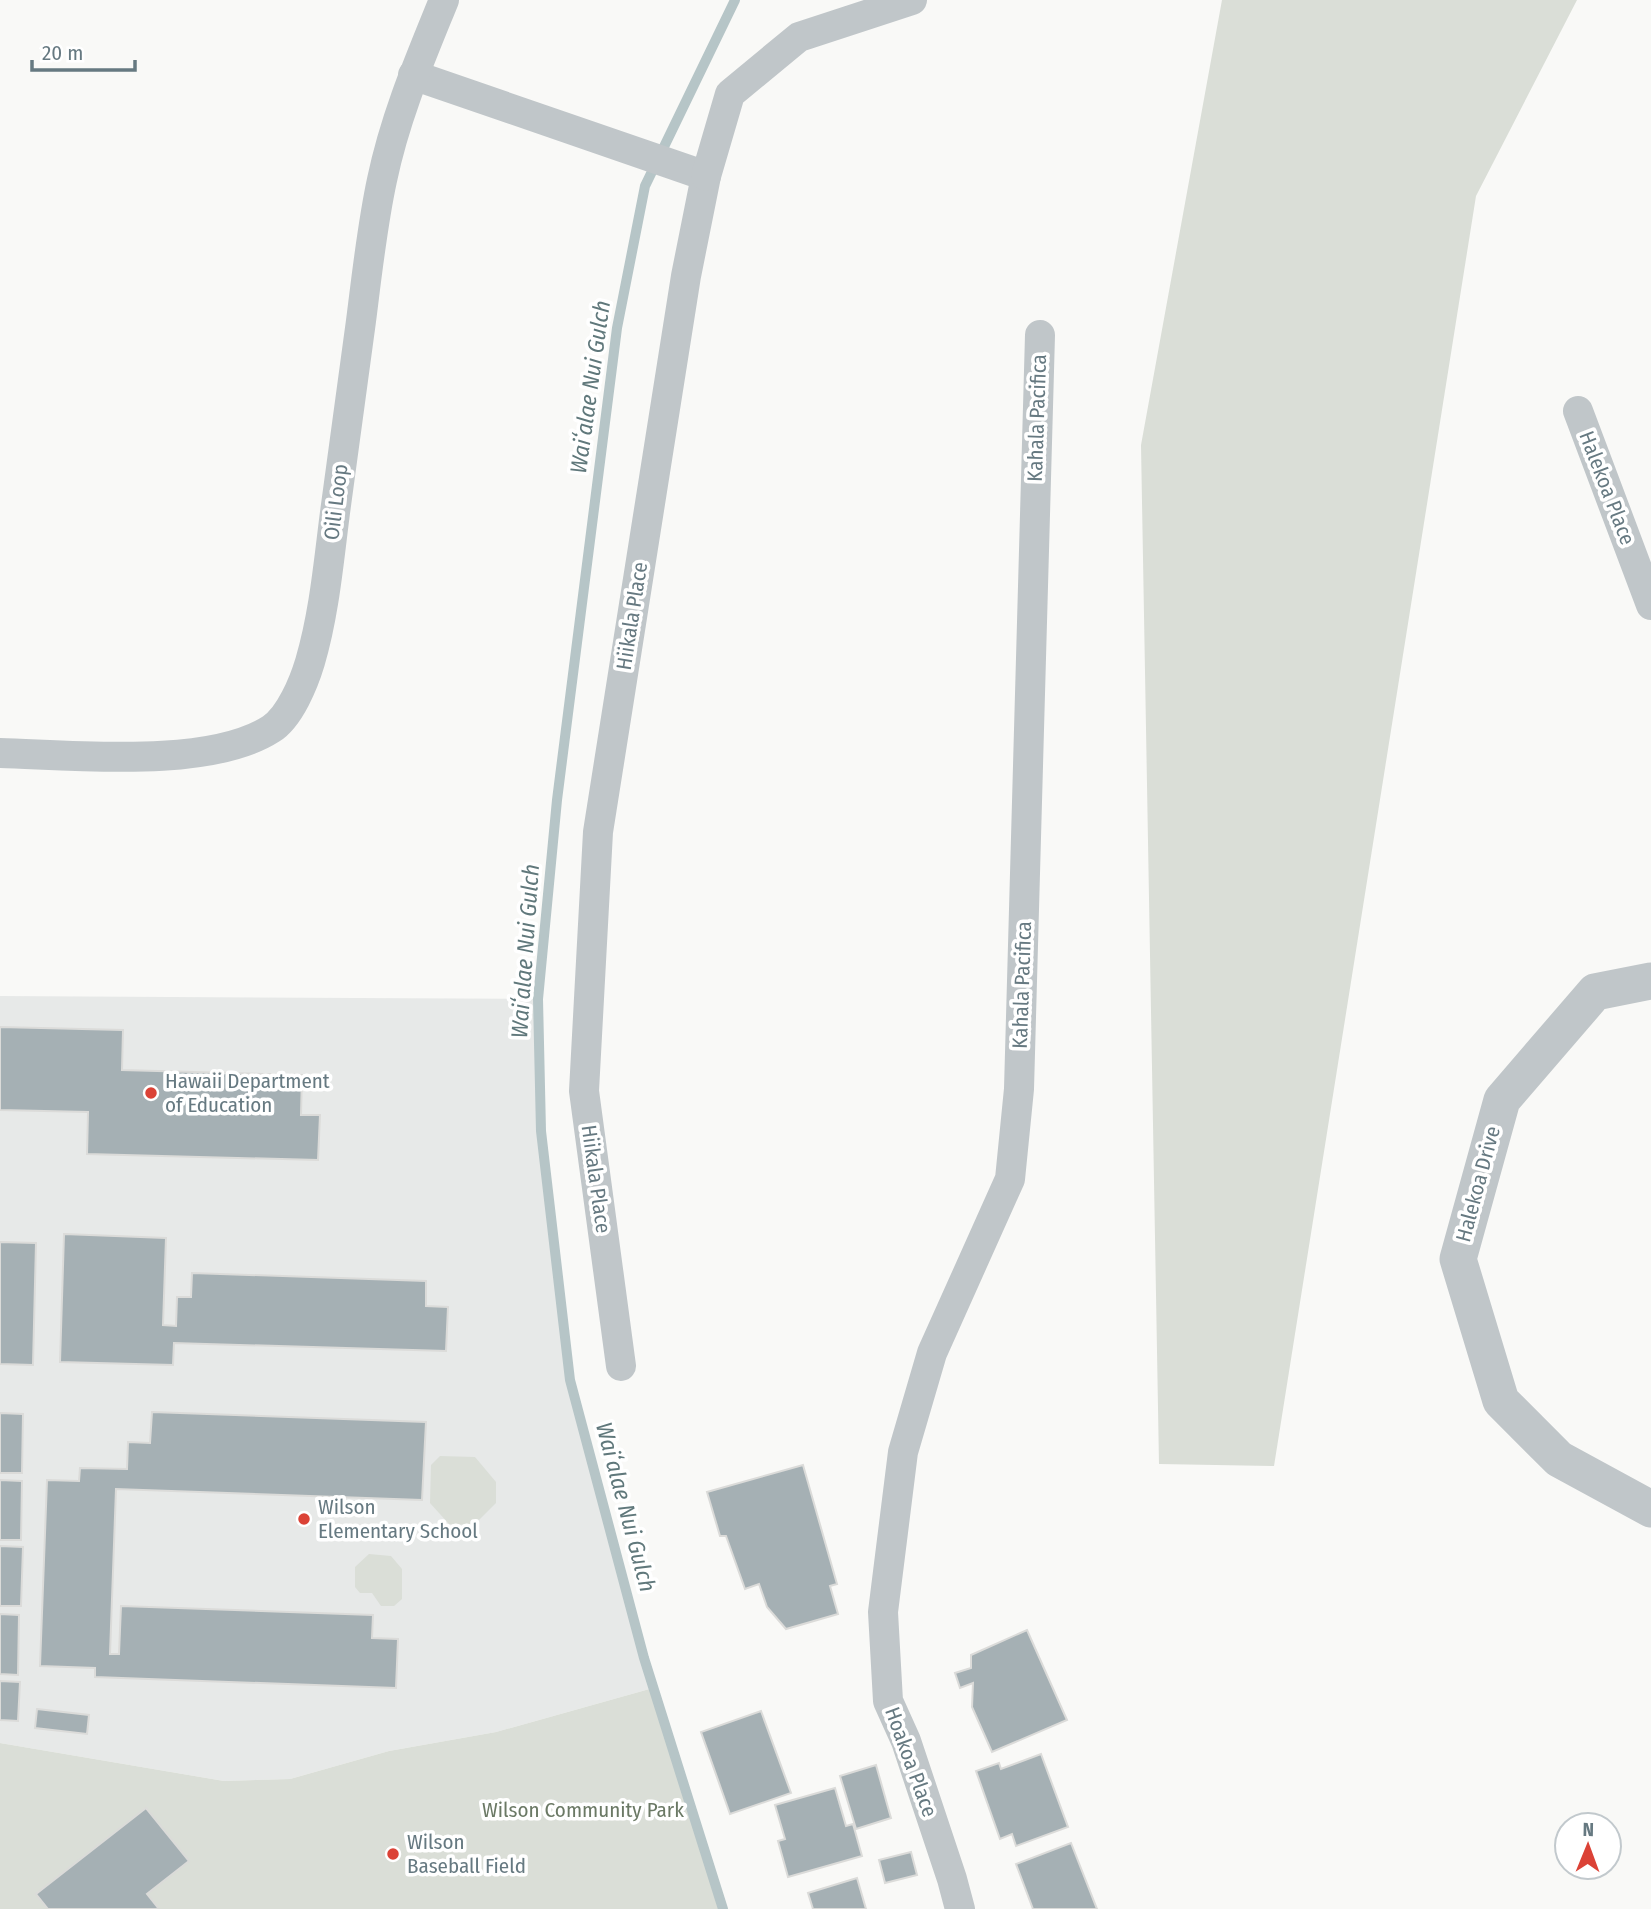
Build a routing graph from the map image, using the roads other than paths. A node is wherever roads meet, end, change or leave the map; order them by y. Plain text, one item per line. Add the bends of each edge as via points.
1 (444, 0) edge
2 (912, 0) edge
3 (413, 75) junction
4 (692, 172) junction
5 (1040, 335) dead end
6 (1578, 411) dead end
7 (1651, 606) edge
8 (0, 753) edge
9 (1651, 981) edge
10 (621, 1366) dead end
11 (1651, 1509) edge
12 (883, 1612) joint
13 (960, 1909) edge

1 - 3 street, Oili Loop
2 - 4 street, Hiikala Place via 799,37 730,94
3 - 4 street
3 - 8 street, Oili Loop via 382,182 323,602 310,662 294,701 274,728 245,743 203,753
4 - 10 street, Hiikala Place via 686,276 598,832 584,1091
5 - 12 street, Kahala Pacifica via 1019,1089 1010,1179 928,1365 903,1452
6 - 7 street, Halekoa Place
9 - 11 street, Halekoa Drive via 1595,992 1502,1100 1458,1259 1501,1401 1559,1459
12 - 13 street, Hoakoa Place via 888,1701 914,1764

